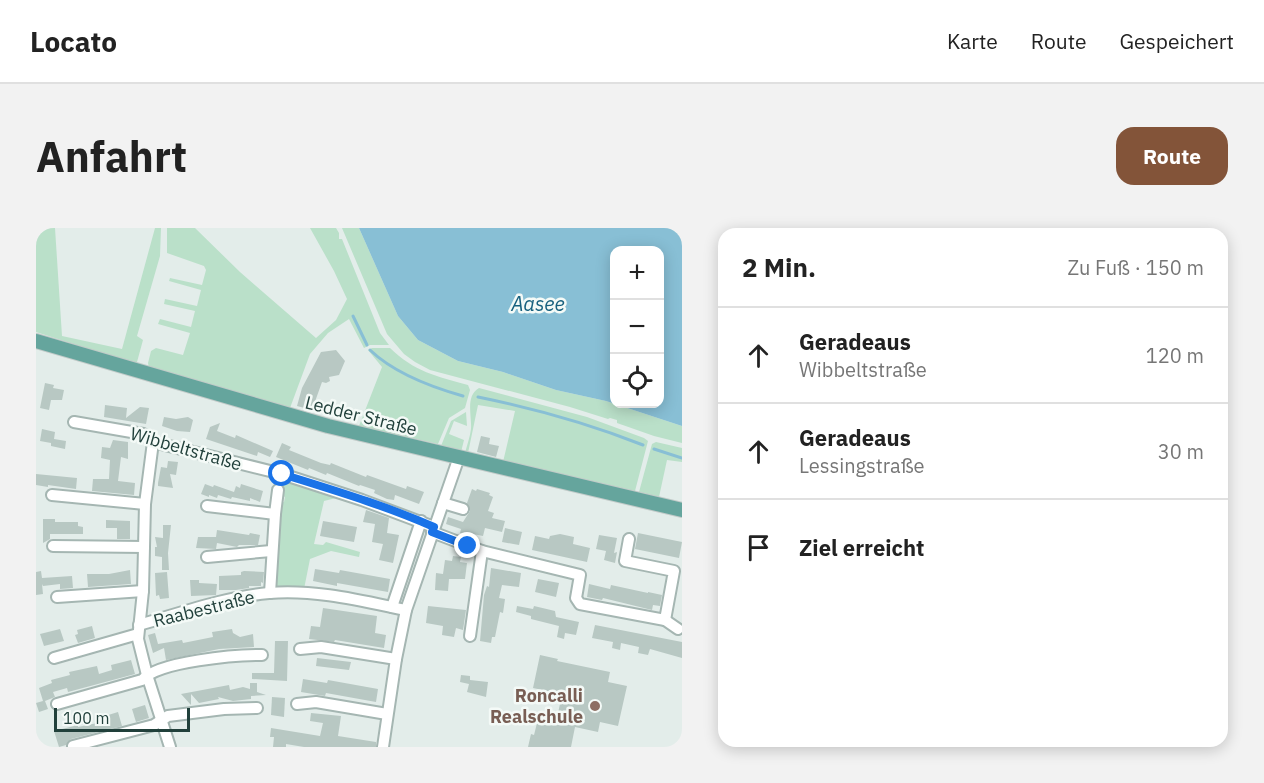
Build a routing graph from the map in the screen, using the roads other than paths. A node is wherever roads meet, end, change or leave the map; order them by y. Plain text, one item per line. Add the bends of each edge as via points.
1 (36, 341) edge
2 (74, 422) dead end
3 (153, 442) junction
4 (459, 458) junction
5 (278, 490) dead end
6 (52, 495) dead end
7 (443, 503) junction
8 (145, 504) junction
9 (207, 506) dead end
10 (463, 509) dead end
11 (682, 510) edge
12 (275, 514) junction
13 (422, 521) junction
14 (433, 529) junction
15 (629, 539) dead end
16 (53, 546) dead end
17 (144, 547) junction
18 (271, 551) junction
19 (482, 551) junction
20 (207, 556) dead end
21 (678, 568) edge
22 (143, 591) junction
23 (270, 593) junction
24 (57, 597) dead end
25 (392, 607) junction
26 (406, 609) junction
27 (665, 620) junction
28 (139, 629) junction
29 (678, 629) dead end
30 (470, 636) dead end
31 (300, 649) dead end
32 (262, 655) dead end
33 (54, 658) dead end
34 (396, 659) junction
35 (147, 675) junction
36 (57, 704) dead end
37 (297, 704) dead end
38 (256, 708) dead end
39 (387, 714) junction
40 (161, 720) junction
41 (74, 747) edge
42 (170, 747) edge
43 (383, 747) edge

1 - 4 main road, Ledder Straße via 328,426
2 - 3 street, Wibbeltstraße via 143,434
3 - 8 street
3 - 13 street, Wibbeltstraße via 282,474
4 - 7 street
4 - 11 main road, Ledder Straße
5 - 12 street, Raabestraße
6 - 8 street
7 - 10 street
7 - 14 street
8 - 17 street
9 - 12 street
12 - 18 street, Raabestraße
13 - 14 street, Wibbeltstraße
13 - 25 street
14 - 19 street, Wibbeltstraße
14 - 26 street
15 - 21 street via 625,561
16 - 17 street
17 - 22 street
18 - 20 street
18 - 23 street, Raabestraße
19 - 27 street, Wibbeltstraße via 580,575 576,598 580,604
19 - 30 street
21 - 27 street
22 - 24 street
22 - 28 street
23 - 25 street, Raabestraße via 332,595
23 - 28 street, Raabestraße via 222,602
25 - 26 street, Raabestraße
26 - 34 street
27 - 29 street
28 - 33 street, Raabestraße
28 - 35 street
31 - 34 street via 321,647
32 - 35 street via 205,660
34 - 39 street
35 - 36 street via 142,680
35 - 40 street
37 - 39 street via 316,702
38 - 40 street via 168,716
39 - 43 street
40 - 41 street
40 - 42 street

